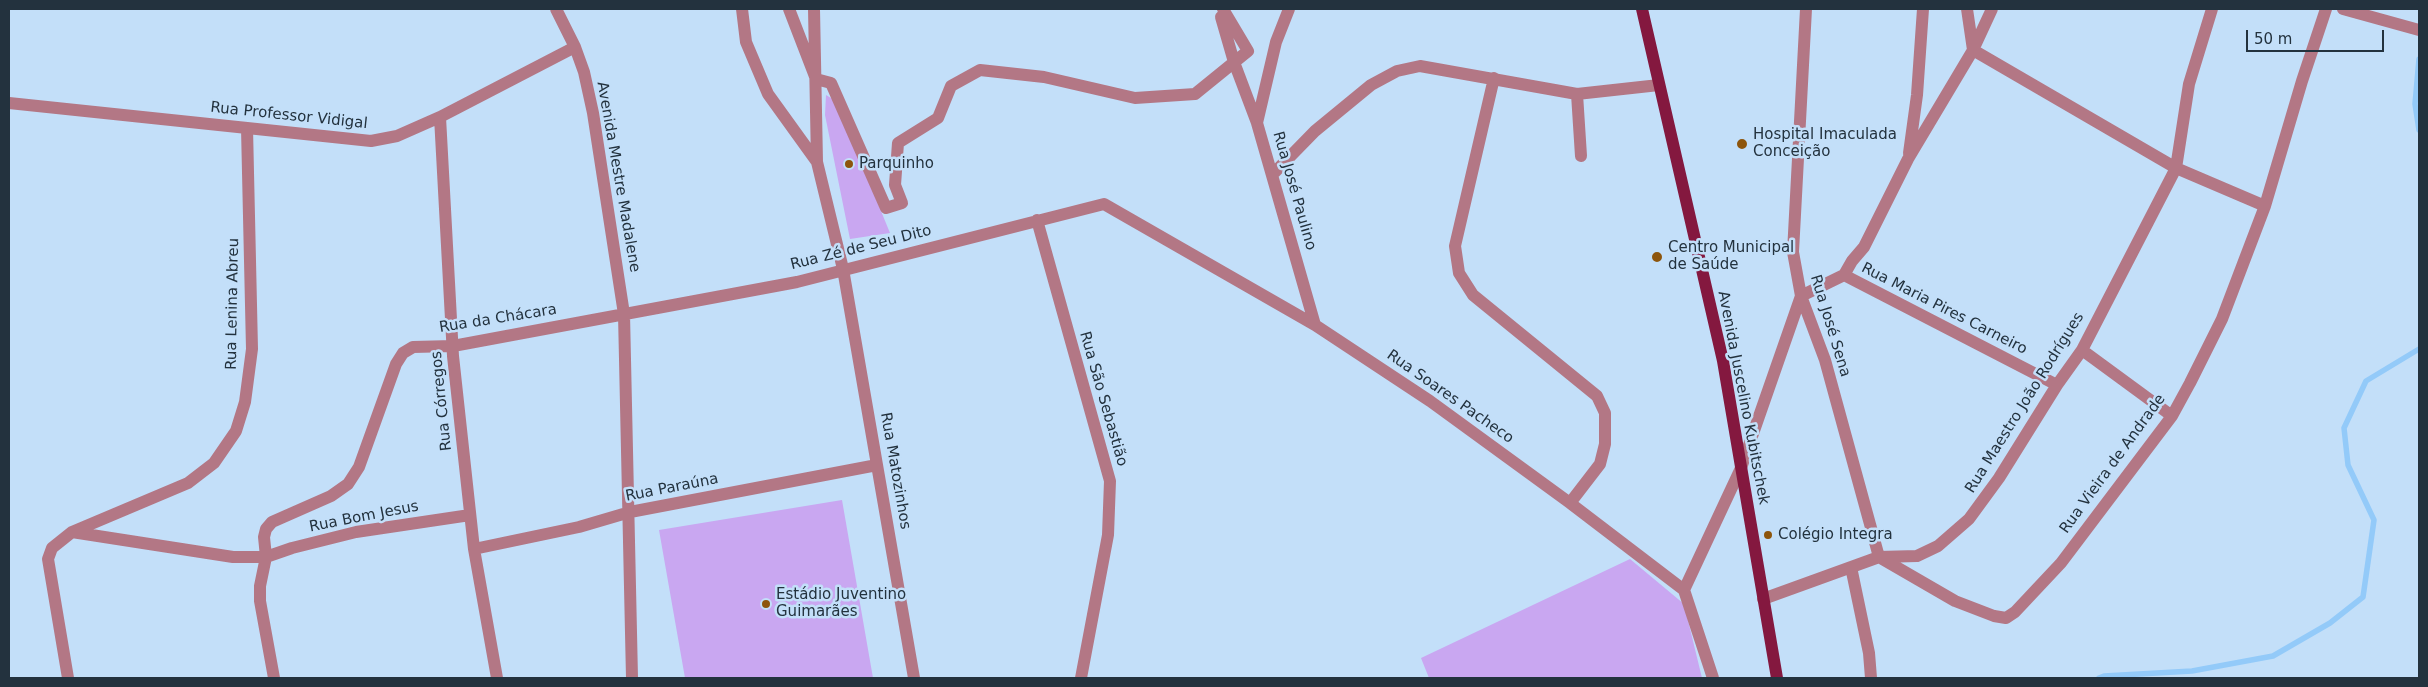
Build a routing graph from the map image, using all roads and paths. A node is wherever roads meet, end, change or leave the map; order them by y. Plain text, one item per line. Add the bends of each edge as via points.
1 (556, 9) edge
2 (742, 9) edge
3 (789, 9) edge
4 (814, 9) edge
5 (1217, 9) edge
6 (1223, 9) edge
7 (1289, 9) edge
8 (1642, 9) edge
9 (1806, 9) edge
10 (1924, 9) edge
11 (1966, 9) edge
12 (2212, 9) edge
13 (2326, 9) edge
14 (2343, 9) edge
15 (1988, 12) edge
16 (2418, 30) edge
17 (575, 47) junction
18 (1973, 50) junction
19 (1234, 62) junction
20 (1494, 78) junction
21 (816, 79) junction
22 (1658, 85) junction
23 (1577, 94) junction
24 (9, 103) edge
25 (440, 118) junction
26 (1257, 123) junction
27 (247, 128) junction
28 (1581, 156) dead end
29 (1908, 159) junction
30 (818, 162) junction
31 (2176, 168) junction
32 (1272, 175) junction
33 (1104, 204) joint
34 (2265, 206) junction
35 (1037, 220) junction
36 (843, 269) junction
37 (1844, 275) junction
38 (1802, 296) junction
39 (624, 314) junction
40 (1315, 324) junction
41 (453, 346) junction
42 (2082, 350) junction
43 (2057, 385) junction
44 (2172, 416) junction
45 (877, 465) junction
46 (1741, 468) junction
47 (1570, 503) junction
48 (630, 512) junction
49 (470, 515) junction
50 (72, 532) junction
51 (474, 549) junction
52 (266, 557) junction
53 (1879, 558) junction
54 (1851, 566) junction
55 (1684, 590) junction
56 (1763, 598) junction
57 (68, 678) edge
58 (274, 678) edge
59 (497, 678) edge
60 (632, 678) edge
61 (914, 678) edge
62 (1081, 678) edge
63 (1713, 678) edge
64 (1777, 678) edge
65 (1871, 678) edge

1 - 17 street, Avenida Mestre Madalene
2 - 30 street via 746,42 768,94
3 - 21 street
4 - 21 street
5 - 19 street
6 - 19 street via 1248,51
7 - 26 street, Rua José Paulino via 1276,42
8 - 22 main road, Avenida Juscelino Kubitschek
9 - 38 street, Rua José Sena via 1793,252
10 - 29 street
11 - 18 street
12 - 31 street, Rua Maestro João Rodrígues via 2190,84
13 - 34 street, Rua Vieira de Andrade
14 - 16 street
15 - 18 street
17 - 25 street, Rua Professor Vidigal
17 - 39 street, Avenida Mestre Madalene via 593,114
18 - 29 street
18 - 31 street
19 - 21 street via 1195,94 1135,98 1044,77 980,70 951,86 938,118 898,143 895,185 902,203 886,208 831,83
19 - 26 street
20 - 23 street
20 - 32 street via 1420,66 1398,71 1371,85 1322,125
20 - 47 street via 1455,246 1459,273 1473,295 1597,396 1605,413 1605,444 1600,464
21 - 30 street
22 - 23 street
22 - 46 main road, Avenida Juscelino Kubitschek via 1722,361
23 - 28 street
24 - 27 street, Rua Professor Vidigal
25 - 27 street, Rua Professor Vidigal via 397,136 372,141
25 - 41 street, Rua Córregos
26 - 32 street, Rua José Paulino
27 - 50 street, Rua Lenina Abreu via 252,349 245,402 236,431 214,463 188,484
29 - 37 street via 1864,247
30 - 36 street, Rua Matozinhos
31 - 34 street
31 - 42 street, Rua Maestro João Rodrígues
32 - 40 street, Rua José Paulino
33 - 35 street, Rua Zé de Seu Dito
33 - 40 street, Rua Soares Pacheco
34 - 44 street, Rua Vieira de Andrade via 2222,319
35 - 36 street, Rua Zé de Seu Dito
35 - 62 street, Rua São Sebastião via 1110,481 1108,535
36 - 39 street, Rua Zé de Seu Dito via 796,282
36 - 45 street, Rua Matozinhos
37 - 38 street
37 - 43 street, Rua Maria Pires Carneiro
38 - 46 street
38 - 53 street, Rua José Sena via 1825,360
39 - 41 street, Rua da Chácara
39 - 48 street, Avenida Mestre Madalene
40 - 47 street, Rua Soares Pacheco via 1430,401
41 - 49 street, Rua Córregos
41 - 52 street, Rua da Chácara via 413,347 403,353 396,364 359,467 348,484 331,496 272,522 264,537
42 - 43 street, Rua Maestro João Rodrígues
42 - 44 street
43 - 53 street, Rua Maestro João Rodrígues via 1999,478 1969,519 1938,546 1917,556
44 - 53 street, Rua Vieira de Andrade via 2061,563 2006,618 1955,601
45 - 48 street, Rua Paraúna
45 - 61 street, Rua Matozinhos
46 - 55 street
46 - 56 main road, Avenida Juscelino Kubitschek
47 - 55 street, Rua Soares Pacheco
48 - 51 street, Rua Paraúna via 579,528
48 - 60 street, Avenida Mestre Madalene
49 - 51 street, Rua Córregos
49 - 52 street, Rua Bom Jesus via 356,532
50 - 52 street, Rua Bom Jesus via 233,557
50 - 57 street, Rua Lenina Abreu via 52,548 48,559
51 - 59 street, Rua Córregos
52 - 58 street via 260,601
53 - 54 street, Rua Maestro João Rodrígues
54 - 56 street, Rua Maestro João Rodrígues
54 - 65 street via 1870,653
55 - 63 street
56 - 64 main road, Avenida Juscelino Kubitschek

